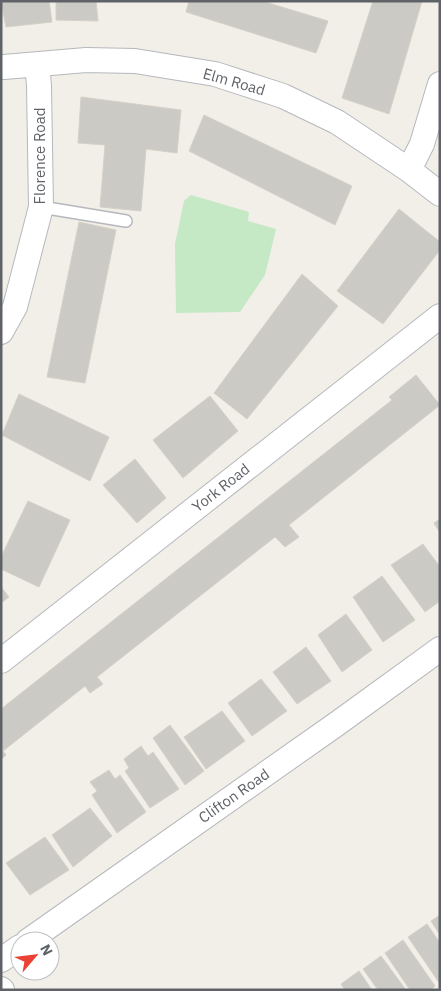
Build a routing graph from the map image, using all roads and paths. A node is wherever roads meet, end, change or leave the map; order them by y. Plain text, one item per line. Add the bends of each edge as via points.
1 (37, 64) junction
2 (1, 67) edge
3 (440, 84) edge
4 (409, 170) junction
5 (440, 194) edge
6 (41, 207) junction
7 (126, 221) dead end
8 (440, 316) edge
9 (1, 332) edge
10 (440, 649) edge
11 (1, 661) edge
12 (42, 931) edge

1 - 2 street, Elm Road
1 - 4 street, Elm Road via 134,61 215,74 283,96 337,122
1 - 6 street, Florence Road
3 - 4 street via 422,144
4 - 5 street, Elm Road
6 - 7 lane
6 - 9 street, Florence Road via 15,307
8 - 11 street, York Road
10 - 12 street, Clifton Road

